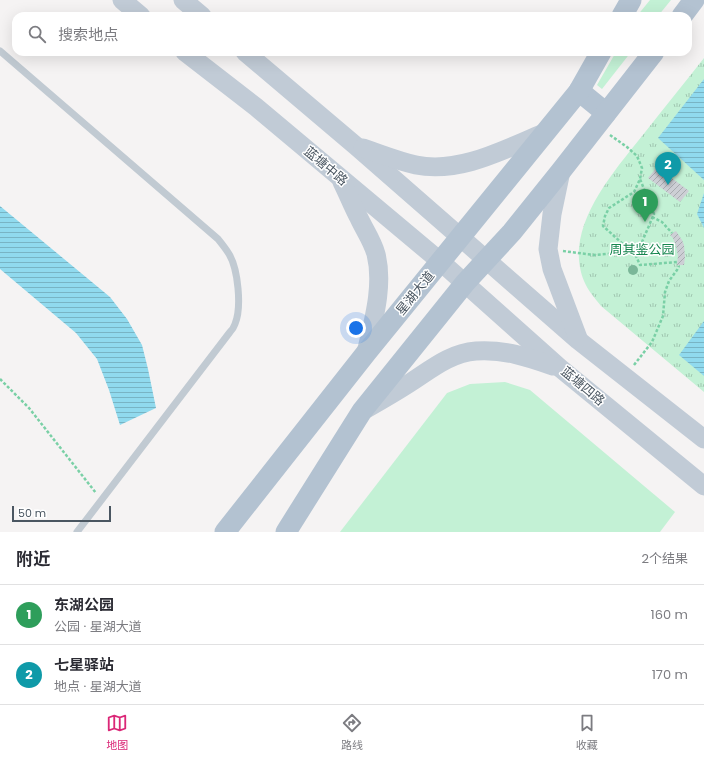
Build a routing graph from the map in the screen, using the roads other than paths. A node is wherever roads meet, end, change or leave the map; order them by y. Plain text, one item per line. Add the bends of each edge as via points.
1 (122, 0) edge
2 (631, 0) edge
3 (694, 0) edge
4 (136, 12) edge
5 (624, 12) edge
6 (685, 12) edge
7 (0, 51) edge
8 (190, 56) edge
9 (250, 56) edge
10 (599, 56) edge
11 (651, 56) edge
12 (579, 91) junction
13 (601, 119) junction
14 (544, 133) junction
15 (356, 146) junction
16 (561, 171) junction
17 (340, 178) junction
18 (460, 237) junction
19 (486, 260) junction
20 (441, 262) junction
21 (465, 283) junction
22 (578, 340) junction
23 (366, 353) junction
24 (560, 368) junction
25 (362, 411) junction
26 (704, 439) edge
27 (704, 486) edge
28 (77, 532) edge
29 (225, 532) edge
30 (286, 532) edge

1 - 4 main road
2 - 5 main road
3 - 6 main road
7 - 28 lane via 218,239 230,255 235,270 238,290 235,324
8 - 17 main road, 蓝塘中路 via 256,107
9 - 15 main road
10 - 12 main road, 星湖大道
11 - 13 main road
12 - 13 main road
12 - 14 main road, 星湖大道
13 - 16 main road
14 - 15 main road via 464,164 435,167 416,165
14 - 18 main road, 星湖大道
15 - 18 main road
16 - 19 main road
16 - 22 main road via 548,248 552,269
17 - 20 main road, 蓝塘中路
17 - 23 main road via 370,236 379,269 375,312
18 - 19 main road
18 - 20 main road, 星湖大道
19 - 21 main road
19 - 22 main road
20 - 21 main road, 蓝塘中路
20 - 23 main road, 星湖大道
21 - 24 main road, 蓝塘四路
21 - 25 main road
22 - 26 main road
23 - 29 main road, 星湖大道
24 - 25 main road via 498,351 459,354 442,361
24 - 27 main road, 蓝塘四路
25 - 30 main road

